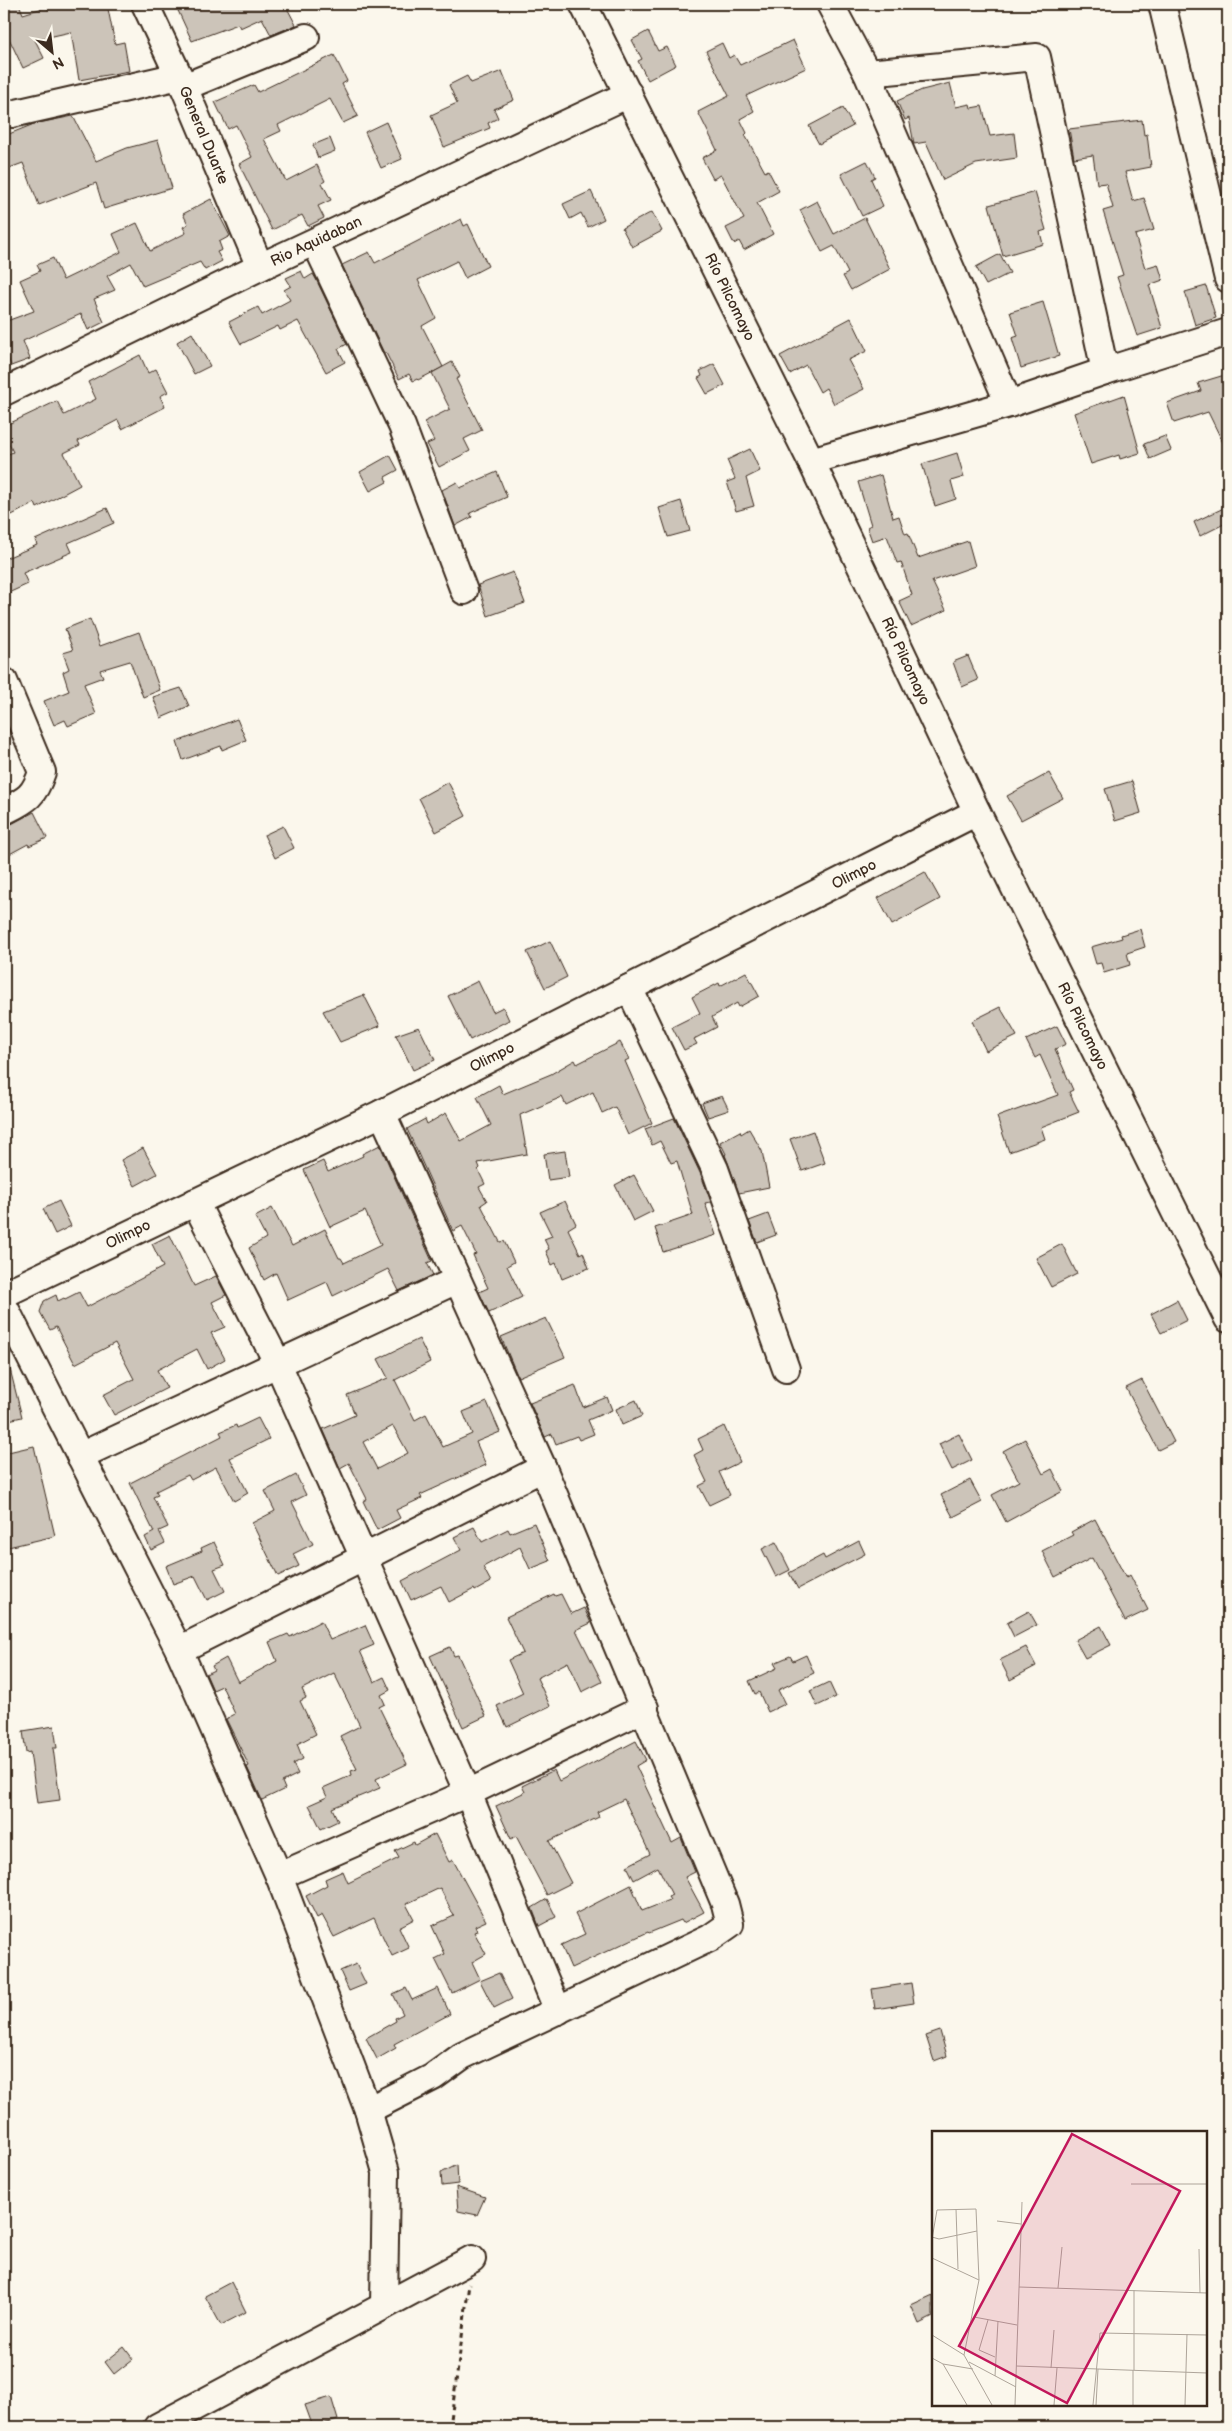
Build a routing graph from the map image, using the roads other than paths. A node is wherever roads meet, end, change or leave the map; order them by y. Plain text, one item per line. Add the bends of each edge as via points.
1 (145, 4) edge
2 (583, 4) edge
3 (830, 4) edge
4 (1162, 4) edge
5 (306, 38) dead end
6 (867, 73) junction
7 (181, 82) junction
8 (629, 94) junction
9 (12, 114) dead end
10 (315, 242) junction
11 (260, 267) junction
12 (1228, 279) edge
13 (1228, 332) edge
14 (1105, 371) junction
15 (4, 392) edge
16 (1009, 404) junction
17 (811, 460) junction
18 (464, 591) dead end
19 (4, 681) edge
20 (4, 811) edge
21 (977, 812) junction
22 (629, 988) junction
23 (382, 1113) junction
24 (195, 1202) junction
25 (457, 1280) junction
26 (4, 1294) edge
27 (4, 1306) edge
28 (1228, 1319) edge
29 (278, 1364) junction
30 (786, 1369) dead end
31 (80, 1456) junction
32 (544, 1468) junction
33 (364, 1558) junction
34 (179, 1650) junction
35 (645, 1708) junction
36 (468, 1793) junction
37 (279, 1876) junction
38 (558, 2011) junction
39 (368, 2110) junction
40 (472, 2259) road end
41 (384, 2306) junction
42 (157, 2427) edge

1 - 7 street, General Duarte
2 - 8 street, Río Pilcomayo
3 - 6 street
4 - 12 street
5 - 7 street
6 - 14 street via 1037,57
6 - 16 street
7 - 9 street
7 - 11 street, General Duarte
8 - 10 street, Rio Aquidaban
8 - 17 street, Río Pilcomayo
10 - 11 street, Rio Aquidaban
10 - 18 street via 402,426
11 - 15 street, Rio Aquidaban
13 - 14 street
14 - 16 street
16 - 17 street
17 - 21 street, Río Pilcomayo
19 - 20 street via 42,772 37,789
21 - 22 street, Olimpo
21 - 28 street, Río Pilcomayo
22 - 23 street, Olimpo
22 - 30 street via 715,1169
23 - 24 street, Olimpo
23 - 25 street
24 - 26 street, Olimpo
24 - 29 street
25 - 29 street
25 - 32 street
27 - 31 street
29 - 31 street
29 - 33 street
31 - 34 street
32 - 33 street
32 - 35 street
33 - 34 street
33 - 36 street
34 - 37 street
35 - 36 street
35 - 38 street via 725,1904 730,1924 710,1938
36 - 37 street
36 - 38 street
37 - 39 street
38 - 39 street via 462,2056 433,2077
39 - 41 street via 386,2172
40 - 41 street
41 - 42 street

